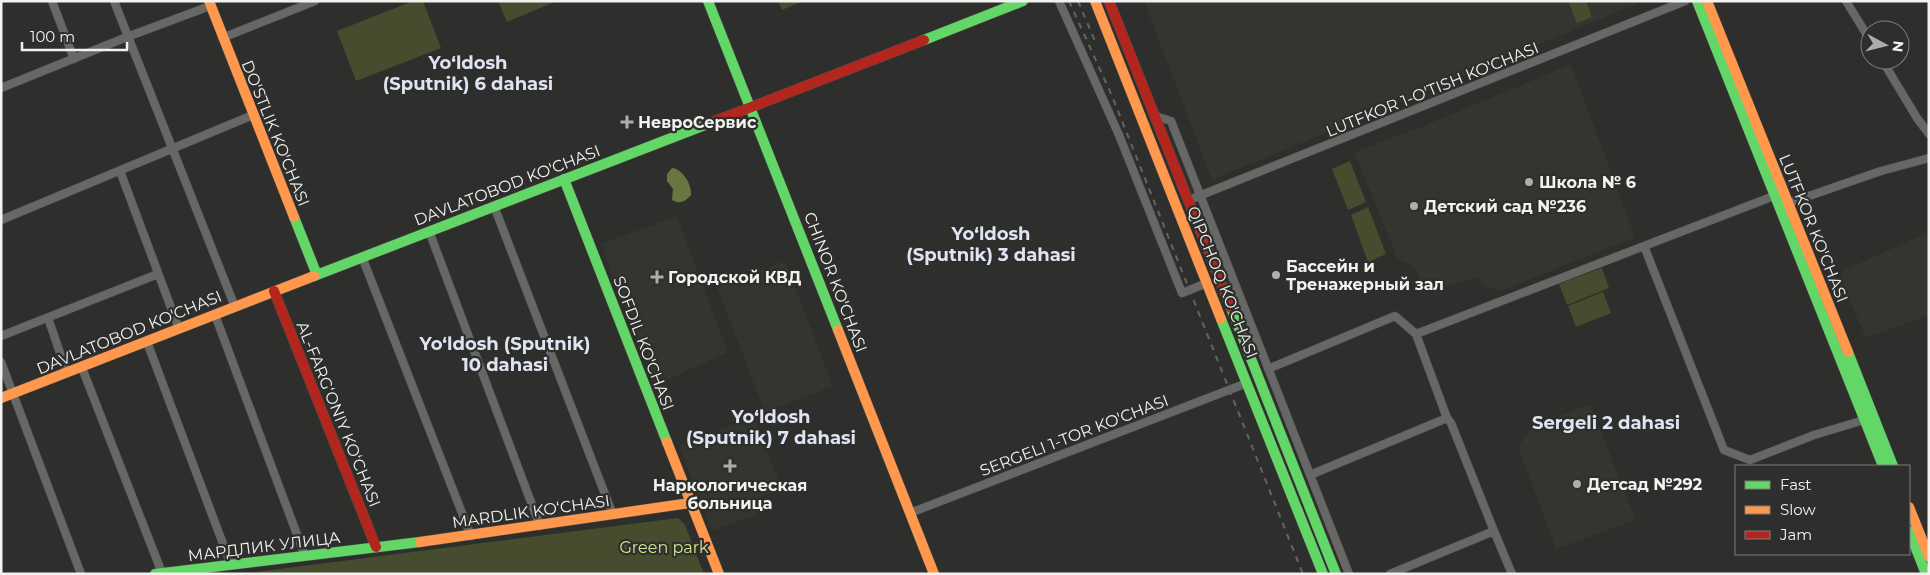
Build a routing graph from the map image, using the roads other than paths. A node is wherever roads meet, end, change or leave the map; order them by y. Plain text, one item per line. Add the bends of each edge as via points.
1 (52, 1) edge
2 (114, 1) edge
3 (315, 1) edge
4 (708, 1) edge
5 (1023, 1) edge
6 (1059, 1) edge
7 (1095, 1) edge
8 (1109, 1) edge
9 (1685, 1) edge
10 (1697, 1) edge
11 (1707, 1) edge
12 (1846, 1) edge
13 (209, 3) edge
14 (1860, 24) edge
15 (127, 37) junction
16 (222, 38) junction
17 (74, 59) junction
18 (1888, 70) edge
19 (1, 88) edge
20 (751, 107) junction
21 (253, 115) junction
22 (1155, 116) junction
23 (1142, 121) junction
24 (1929, 134) edge
25 (173, 149) junction
26 (1929, 158) edge
27 (120, 171) junction
28 (564, 179) junction
29 (1779, 194) junction
30 (1200, 195) junction
31 (1188, 200) junction
32 (1784, 205) junction
33 (494, 206) junction
34 (1, 220) edge
35 (429, 232) junction
36 (1644, 246) junction
37 (362, 258) junction
38 (158, 274) junction
39 (317, 275) junction
40 (1207, 283) junction
41 (274, 292) junction
42 (1230, 303) junction
43 (235, 307) junction
44 (1217, 308) junction
45 (215, 315) junction
46 (48, 318) junction
47 (179, 329) junction
48 (1416, 334) junction
49 (1, 336) edge
50 (147, 342) junction
51 (1, 362) edge
52 (82, 368) junction
53 (1268, 369) junction
54 (67, 374) junction
55 (1247, 383) junction
56 (12, 394) junction
57 (1, 398) edge
58 (1447, 418) junction
59 (1864, 420) junction
60 (1883, 465) edge
61 (1893, 465) edge
62 (1310, 475) junction
63 (690, 503) junction
64 (1910, 509) edge
65 (910, 513) junction
66 (613, 515) junction
67 (540, 526) junction
68 (1494, 532) junction
69 (1910, 534) edge
70 (471, 536) junction
71 (376, 547) junction
72 (305, 556) junction
73 (1929, 557) edge
74 (231, 565) junction
75 (158, 573) edge
76 (81, 574) edge
77 (719, 574) edge
78 (934, 574) edge
79 (1323, 574) edge
80 (1336, 574) edge
81 (1349, 574) edge
82 (1390, 574) edge
83 (1512, 574) edge
84 (1926, 574) edge

1 - 17 street
2 - 15 street
3 - 16 street
4 - 20 street, CHINOR KO'CHASI
5 - 20 street, DAVLATOBOD KO'CHASI
6 - 40 street via 1119,135 1182,293
7 - 23 street, QIPCHOQ KO'CHASI
8 - 22 street, QIPCHOQ KO'CHASI
9 - 30 street, LUTFKOR 1-O'TISH KO'CHASI
10 - 29 street, LUTFKOR KO'CHASI
11 - 29 street, LUTFKOR KO'CHASI
12 - 14 street
13 - 15 street
13 - 16 street, DO'STLIK KO'CHASI
15 - 17 street
15 - 25 street
16 - 21 street, DO'STLIK KO'CHASI
17 - 19 street
18 - 24 street
20 - 28 street, DAVLATOBOD KO'CHASI
20 - 65 street, CHINOR KO'CHASI
21 - 25 street
21 - 39 street, DO'STLIK KO'CHASI
22 - 23 street
22 - 30 street, QIPCHOQ KO'CHASI via 1172,121
22 - 31 street, QIPCHOQ KO'CHASI
23 - 40 street, QIPCHOQ KO'CHASI
25 - 27 street
25 - 43 street
26 - 32 street
27 - 34 street
27 - 38 street
28 - 33 street, DAVLATOBOD KO'CHASI
28 - 63 street, SOFDIL KO'CHASI
29 - 32 street, LUTFKOR KO'CHASI
29 - 36 street
30 - 31 street, LUTFKOR 1-O'TISH KO'CHASI
30 - 53 street, QIPCHOQ KO'CHASI
31 - 42 street, QIPCHOQ KO'CHASI
32 - 59 street, LUTFKOR KO'CHASI
32 - 61 street, LUTFKOR KO'CHASI
33 - 35 street, DAVLATOBOD KO'CHASI
33 - 66 street
35 - 37 street, DAVLATOBOD KO'CHASI
35 - 67 street
36 - 48 street
36 - 59 street via 1724,450 1750,460
37 - 39 street, DAVLATOBOD KO'CHASI
37 - 70 street
38 - 46 street
38 - 47 street
39 - 41 street, DAVLATOBOD KO'CHASI
40 - 44 street, QIPCHOQ KO'CHASI
41 - 43 street, DAVLATOBOD KO'CHASI
41 - 71 street, AL-FARG‘ONIY KO‘CHASI
42 - 44 street
42 - 80 street, QIPCHOQ KO'CHASI
43 - 45 street, DAVLATOBOD KO'CHASI
44 - 55 street, QIPCHOQ KO'CHASI
45 - 47 street, DAVLATOBOD KO'CHASI
45 - 72 street
46 - 49 street
46 - 54 street
47 - 50 street, DAVLATOBOD KO'CHASI
48 - 53 street via 1395,316
48 - 58 street
50 - 52 street, DAVLATOBOD KO'CHASI
50 - 74 street
51 - 56 street
52 - 54 street, DAVLATOBOD KO'CHASI
52 - 75 street
53 - 62 street, QIPCHOQ KO'CHASI
54 - 56 street, DAVLATOBOD KO'CHASI
55 - 65 street, SERGELI 1-TOR KO'CHASI
55 - 79 street, QIPCHOQ KO'CHASI
56 - 57 street, DAVLATOBOD KO'CHASI
56 - 76 street
58 - 62 street
58 - 68 street
59 - 60 street, LUTFKOR KO'CHASI
62 - 81 street, QIPCHOQ KO'CHASI
63 - 66 street, MARDLIK KO‘CHASI
63 - 77 street, SOFDIL KO'CHASI
64 - 73 street
65 - 78 street, CHINOR KO'CHASI
66 - 67 street, MARDLIK KO‘CHASI
67 - 70 street, MARDLIK KO‘CHASI
68 - 82 street
68 - 83 street
69 - 84 street
70 - 71 street, MARDLIK KO‘CHASI
71 - 72 street, МАРДЛИК УЛИЦА
72 - 74 street, МАРДЛИК УЛИЦА
74 - 75 street, МАРДЛИК УЛИЦА

